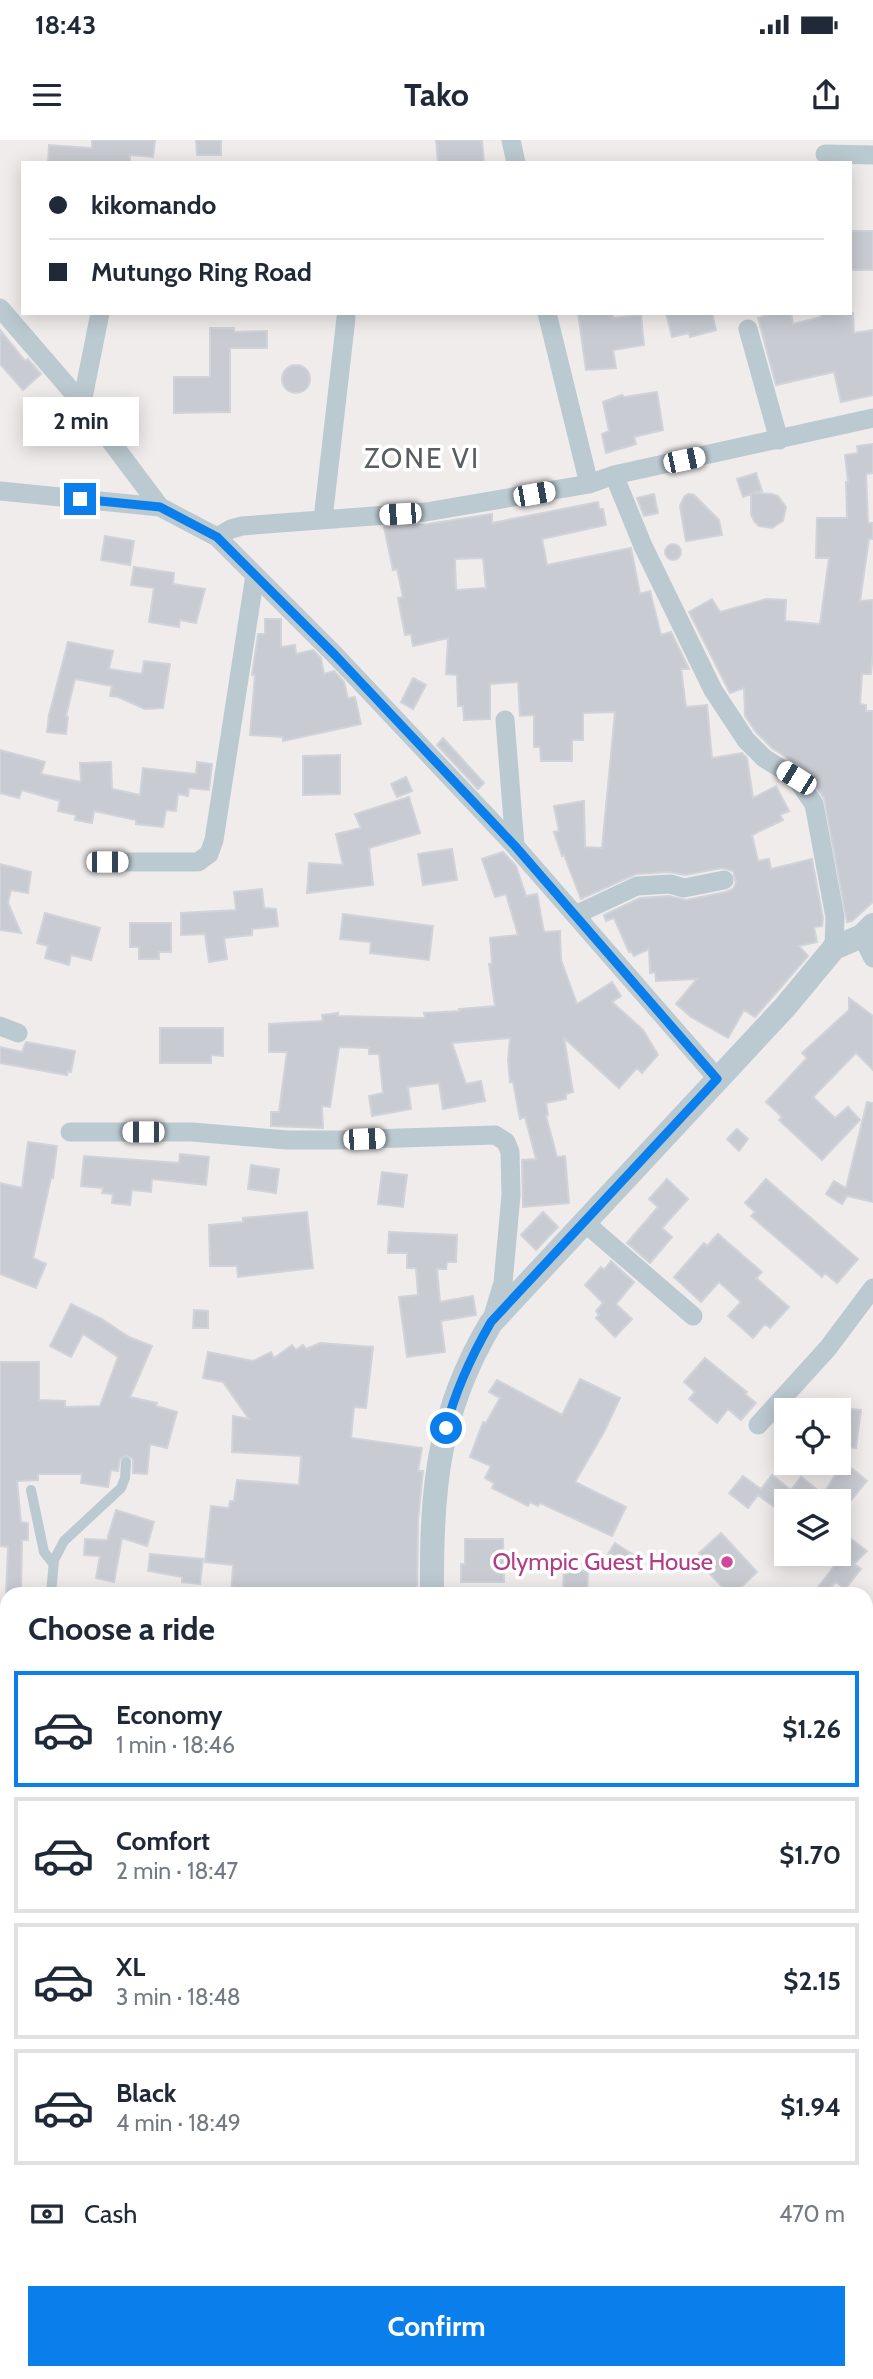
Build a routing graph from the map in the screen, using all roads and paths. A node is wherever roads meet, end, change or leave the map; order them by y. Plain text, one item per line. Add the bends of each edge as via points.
1 (511, 140) edge
2 (825, 154) dead end
3 (873, 155) edge
4 (516, 161) edge
5 (0, 308) edge
6 (100, 315) edge
7 (547, 315) edge
8 (346, 318) dead end
9 (748, 329) dead end
10 (82, 403) junction
11 (873, 418) edge
12 (779, 440) junction
13 (614, 475) junction
14 (589, 484) junction
15 (0, 491) edge
16 (160, 507) junction
17 (323, 519) junction
18 (217, 537) junction
19 (255, 575) junction
20 (505, 720) dead end
21 (515, 846) junction
22 (107, 862) dead end
23 (724, 880) dead end
24 (575, 915) junction
25 (867, 930) edge
26 (834, 948) junction
27 (873, 958) edge
28 (717, 1079) junction
29 (70, 1132) dead end
30 (584, 1222) junction
31 (873, 1288) edge
32 (692, 1316) dead end
33 (491, 1322) junction
34 (758, 1424) dead end
35 (126, 1462) dead end
36 (31, 1490) dead end
37 (53, 1563) junction
38 (51, 1587) edge
39 (432, 1587) edge

1 - 4 street
2 - 3 street
5 - 10 street
6 - 10 street
7 - 14 street
8 - 17 street
9 - 12 street
10 - 16 street
11 - 12 street
12 - 13 street
13 - 14 street
13 - 26 street via 713,690 746,740 796,778 814,804 835,917
14 - 17 street via 426,512
15 - 16 street
16 - 18 street
17 - 18 street via 242,526
18 - 19 street
19 - 21 street
19 - 22 street via 209,854 198,862
20 - 21 street
21 - 24 street
23 - 24 street via 684,888 637,886
24 - 28 street
25 - 26 street
25 - 27 street
26 - 28 street
28 - 30 street
29 - 33 street via 192,1132 287,1140 495,1135 506,1142 510,1152 511,1195 503,1283
30 - 32 street
30 - 33 street
31 - 34 street via 828,1348
33 - 39 street via 450,1409 434,1498
35 - 37 lane via 121,1488 64,1541
36 - 37 lane via 44,1552
37 - 38 lane

